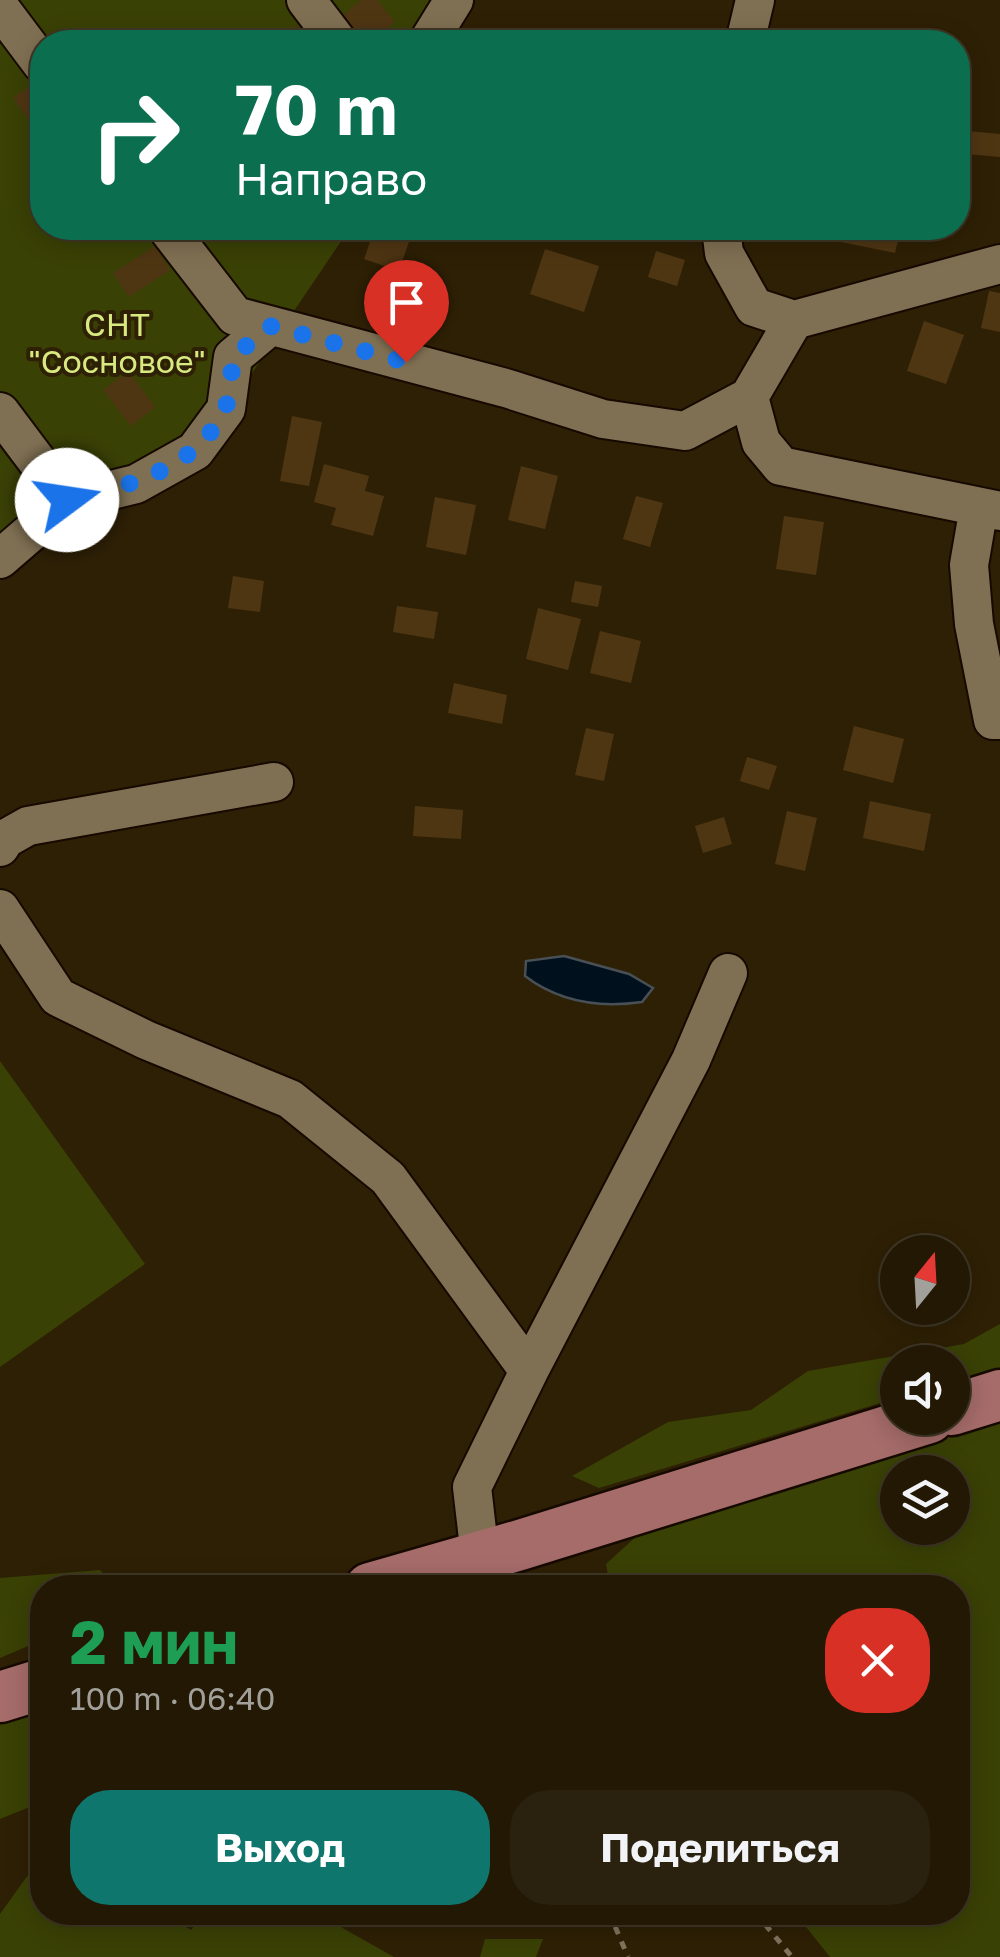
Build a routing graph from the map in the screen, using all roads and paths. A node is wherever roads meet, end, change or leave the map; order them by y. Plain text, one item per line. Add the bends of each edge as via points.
1 (306, 0) edge
2 (454, 0) edge
3 (755, 0) edge
4 (0, 8) edge
5 (329, 30) edge
6 (435, 30) edge
7 (748, 30) edge
8 (30, 48) edge
9 (176, 240) edge
10 (722, 240) edge
11 (1000, 264) edge
12 (794, 320) junction
13 (270, 326) junction
14 (749, 397) junction
15 (0, 412) edge
16 (67, 500) junction
17 (990, 509) edge
18 (0, 559) edge
19 (1000, 720) edge
20 (274, 782) dead end
21 (0, 847) edge
22 (0, 910) edge
23 (728, 973) dead end
24 (529, 1371) junction
25 (1000, 1395) edge
26 (970, 1404) edge
27 (880, 1433) edge
28 (480, 1556) junction
29 (415, 1575) edge
30 (30, 1688) edge
31 (0, 1697) edge
32 (615, 1925) edge
33 (766, 1925) edge
34 (628, 1957) edge
35 (792, 1957) edge

1 - 5 street
2 - 6 street
3 - 7 street
4 - 8 street
9 - 13 street via 235,316
10 - 12 street via 754,307
11 - 12 street
12 - 14 street
13 - 14 street via 603,420 684,431
13 - 16 street via 233,357 226,409 196,451 136,484
14 - 17 street via 761,442 780,466
15 - 16 street
16 - 18 street
17 - 19 street via 969,565 993,720
20 - 21 street via 28,826
22 - 24 street via 58,997 290,1099 388,1178
23 - 24 street via 691,1060
24 - 28 street via 472,1486
25 - 26 main road
27 - 28 main road
28 - 29 main road
30 - 31 main road
32 - 34 path
33 - 35 path

